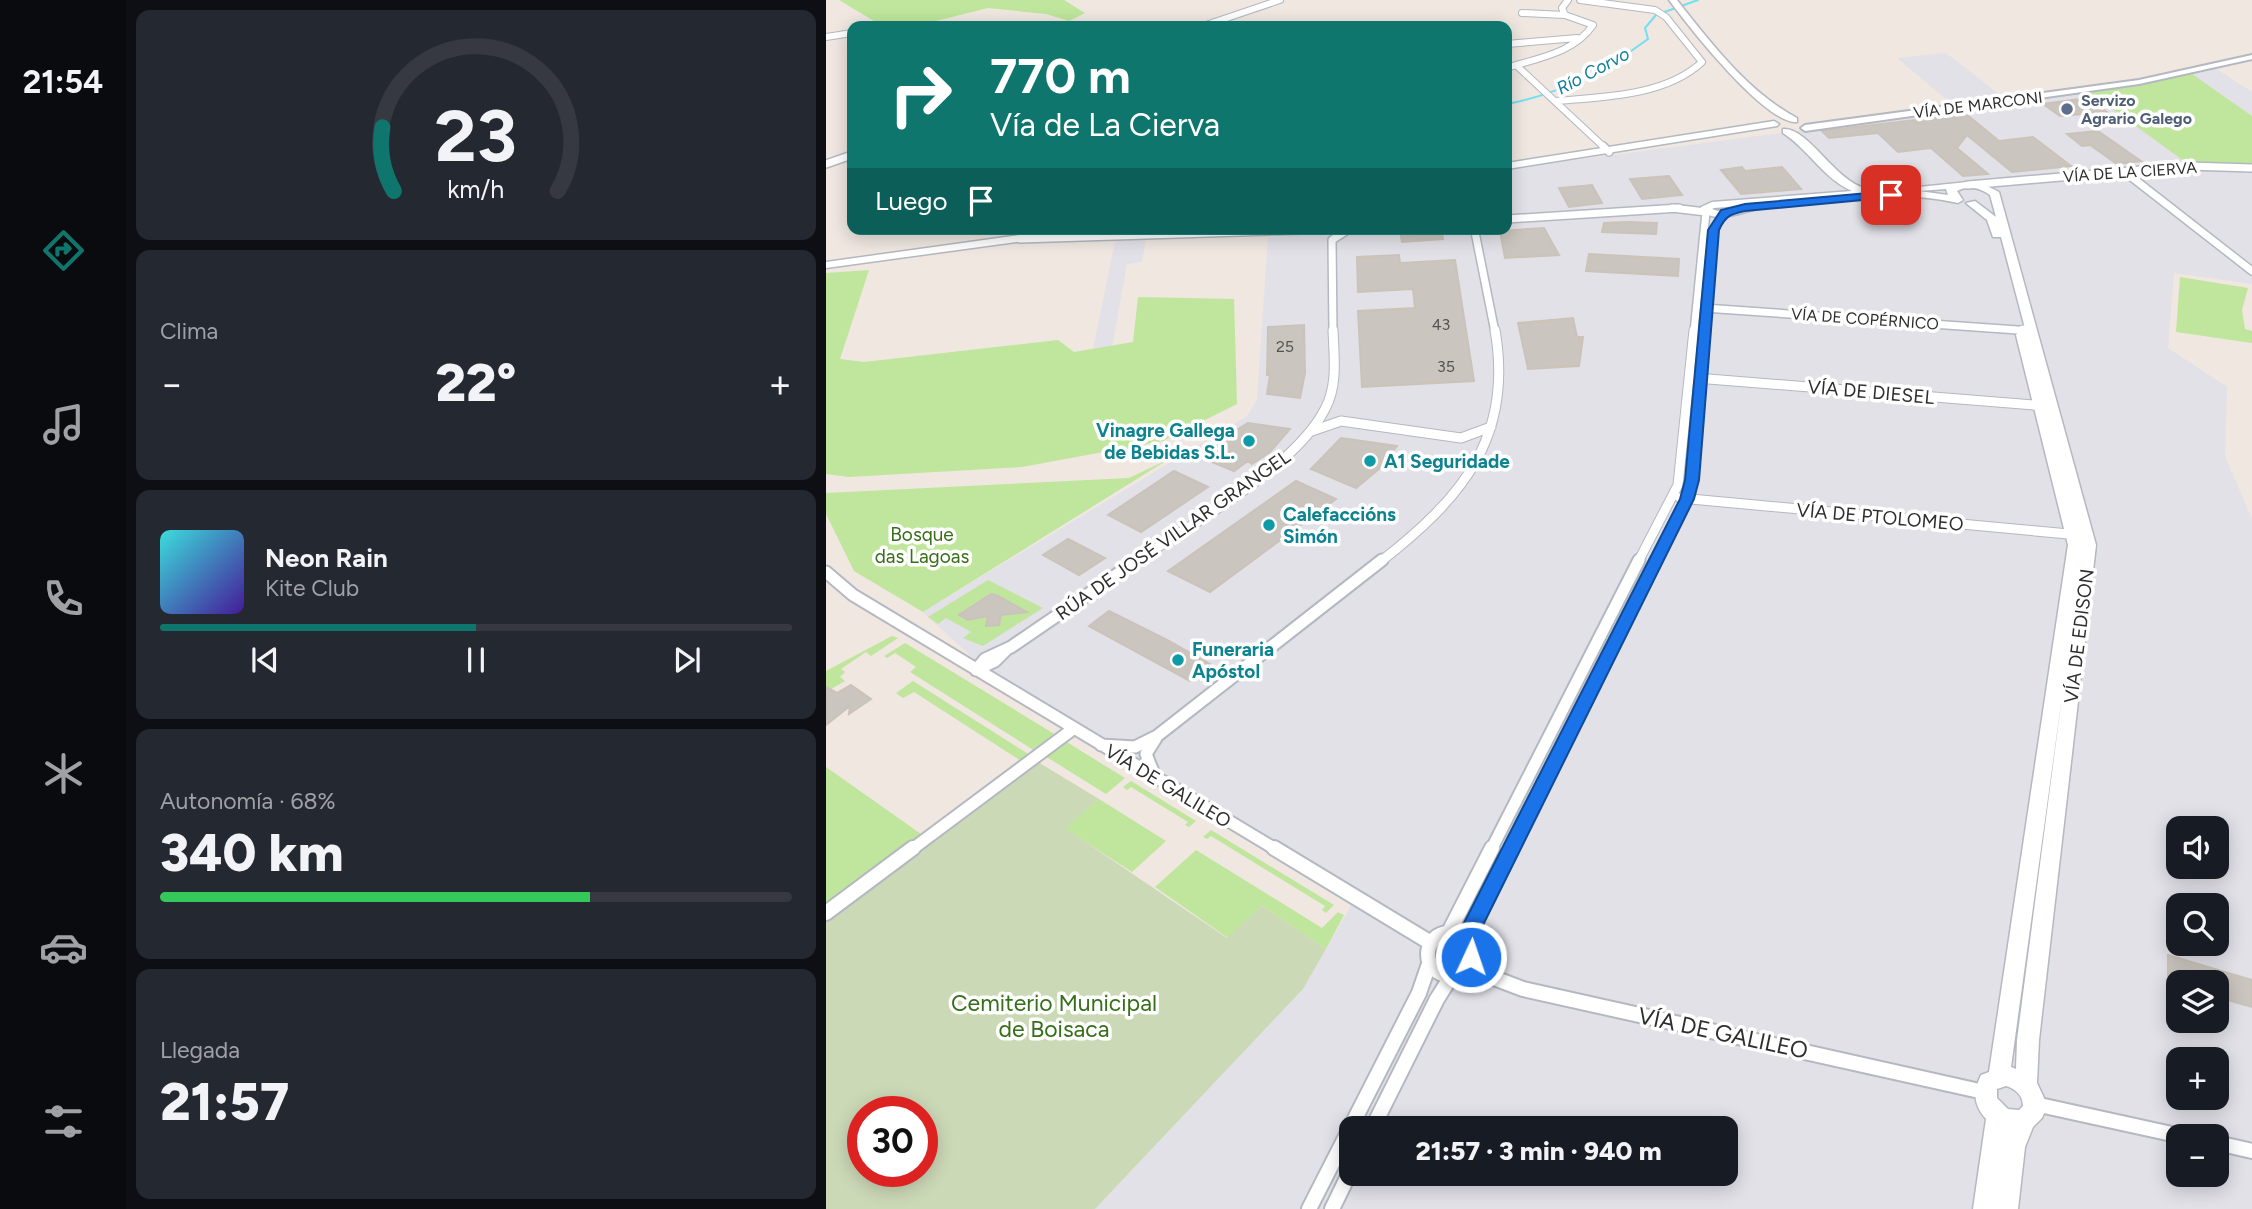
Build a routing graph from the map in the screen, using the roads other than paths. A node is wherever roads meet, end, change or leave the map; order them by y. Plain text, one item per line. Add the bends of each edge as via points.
1 (1279, 0) edge
2 (1568, 0) edge
3 (1580, 0) edge
4 (1677, 5) edge
5 (1522, 13) dead end
6 (1565, 15) junction
7 (1218, 21) edge
8 (847, 34) edge
9 (1585, 36) junction
10 (826, 37) edge
11 (1512, 43) edge
12 (2252, 57) edge
13 (1516, 65) junction
14 (1512, 66) edge
15 (1551, 97) junction
16 (1769, 106) junction
17 (1799, 124) junction
18 (1780, 127) junction
19 (1808, 145) junction
20 (1609, 152) junction
21 (847, 157) edge
22 (826, 164) edge
23 (1512, 165) edge
24 (2252, 168) edge
25 (2125, 172) junction
26 (2008, 180) junction
27 (1965, 185) junction
28 (1847, 186) junction
29 (1868, 192) junction
30 (1836, 195) junction
31 (1996, 195) junction
32 (1963, 201) junction
33 (1714, 209) junction
34 (1512, 219) edge
35 (1064, 235) edge
36 (1142, 235) edge
37 (1333, 235) edge
38 (1474, 235) edge
39 (1055, 237) junction
40 (826, 265) edge
41 (2252, 271) edge
42 (1702, 308) junction
43 (2027, 331) junction
44 (1689, 378) junction
45 (1702, 379) junction
46 (2046, 406) junction
47 (1326, 408) junction
48 (1320, 418) junction
49 (1338, 421) junction
50 (1491, 427) junction
51 (1312, 432) junction
52 (1466, 439) junction
53 (1486, 441) junction
54 (1479, 455) junction
55 (1674, 497) junction
56 (1687, 499) junction
57 (2081, 535) junction
58 (826, 572) edge
59 (1006, 650) junction
60 (955, 657) junction
61 (976, 670) junction
62 (995, 682) junction
63 (1073, 729) junction
64 (1157, 736) junction
65 (1101, 745) junction
66 (1135, 747) junction
67 (1146, 754) junction
68 (1119, 756) junction
69 (1136, 766) junction
70 (1156, 779) junction
71 (826, 913) edge
72 (1448, 934) junction
73 (1466, 940) junction
74 (1431, 943) junction
75 (1429, 964) junction
76 (1459, 970) junction
77 (1992, 1084) junction
78 (2028, 1103) junction
79 (1997, 1115) junction
80 (1379, 1116) edge
81 (2166, 1133) edge
82 (2229, 1146) edge
83 (2252, 1151) edge
84 (1343, 1186) edge
85 (1309, 1209) edge
86 (1332, 1209) edge
87 (1985, 1209) edge
88 (2006, 1209) edge

1 - 7 street
2 - 6 street via 1562,6
3 - 15 street via 1660,14 1702,58 1699,66 1683,75 1630,93
4 - 16 main road
5 - 6 street
6 - 9 street via 1593,25
8 - 10 street
9 - 11 street
9 - 13 street
12 - 17 street, VÍA DE MARCONI via 2075,92
13 - 14 street
13 - 15 street
15 - 20 street
16 - 17 main road
16 - 18 main road
17 - 18 main road
17 - 19 main road
18 - 19 main road
18 - 20 main road
19 - 28 main road
20 - 23 main road
21 - 22 street
24 - 25 street, VÍA DE LA CIERVA via 2188,166
25 - 26 street, VÍA DE LA CIERVA
25 - 41 street
26 - 27 street, VÍA DE LA CIERVA
26 - 31 street via 2000,184
27 - 29 main road, VÍA DE LA CIERVA
27 - 31 main road via 1985,187
27 - 32 main road via 1951,190
28 - 29 main road
28 - 30 main road
29 - 30 main road, VÍA DE LA CIERVA
30 - 33 main road, VÍA DE LA CIERVA
31 - 32 main road, VÍA DE LA CIERVA via 1991,202
31 - 43 main road, VÍA DE EDISON
32 - 33 main road, VÍA DE LA CIERVA via 1909,193
32 - 43 main road, VÍA DE EDISON via 1984,211 1995,227
33 - 34 street, VÍA DE LA CIERVA
33 - 42 street
33 - 42 street
35 - 39 main road
36 - 39 street
37 - 47 street, RÚA DE JOSÉ VILLAR GRANGEL via 1334,383
38 - 50 street via 1499,366 1500,395
39 - 40 main road
42 - 43 street, VÍA DE COPÉRNICO
42 - 44 street
42 - 45 street
43 - 46 main road, VÍA DE EDISON
44 - 45 street, VÍA DE DIESEL
44 - 55 street
45 - 46 street, VÍA DE DIESEL
45 - 56 street
46 - 57 main road, VÍA DE EDISON
47 - 48 street, RÚA DE JOSÉ VILLAR GRANGEL
47 - 49 street
48 - 49 street
48 - 51 street, RÚA DE JOSÉ VILLAR GRANGEL
49 - 51 street
49 - 52 street
50 - 52 street
50 - 53 street
51 - 59 street, RÚA DE JOSÉ VILLAR GRANGEL via 1264,475
52 - 53 street
52 - 54 street
53 - 54 street
54 - 64 street via 1429,519
55 - 56 street, VÍA DE PTOLOMEO
55 - 72 street
56 - 57 street, VÍA DE PTOLOMEO
56 - 73 street
57 - 77 main road, VÍA DE EDISON
57 - 78 main road, VÍA DE EDISON via 2089,557 2028,1040
58 - 60 street, VÍA DE GALILEO via 841,588
59 - 60 street, RÚA DE JOSÉ VILLAR GRANGEL
59 - 61 street, RÚA DE JOSÉ VILLAR GRANGEL via 985,659
59 - 62 street via 996,666
60 - 61 street, VÍA DE GALILEO
61 - 62 street, VÍA DE GALILEO
62 - 63 street, VÍA DE GALILEO
63 - 65 street, VÍA DE GALILEO
63 - 71 street
64 - 66 street
64 - 67 street
65 - 66 street
65 - 68 street, VÍA DE GALILEO
66 - 67 street
66 - 68 street
67 - 69 street
67 - 70 street
68 - 69 street, VÍA DE GALILEO
69 - 70 street, VÍA DE GALILEO
70 - 74 street, VÍA DE GALILEO
72 - 73 street
72 - 74 street
73 - 76 street via 1471,957
74 - 75 street via 1426,953
75 - 76 street via 1440,972
75 - 85 street via 1419,993
76 - 77 street, VÍA DE GALILEO via 1523,989
76 - 80 street
77 - 78 main road via 2013,1077
77 - 79 main road via 1988,1104
78 - 79 main road via 2011,1121
78 - 81 street
78 - 88 main road, VÍA DE EDISON via 2014,1147
79 - 87 main road
82 - 83 street
84 - 86 street

